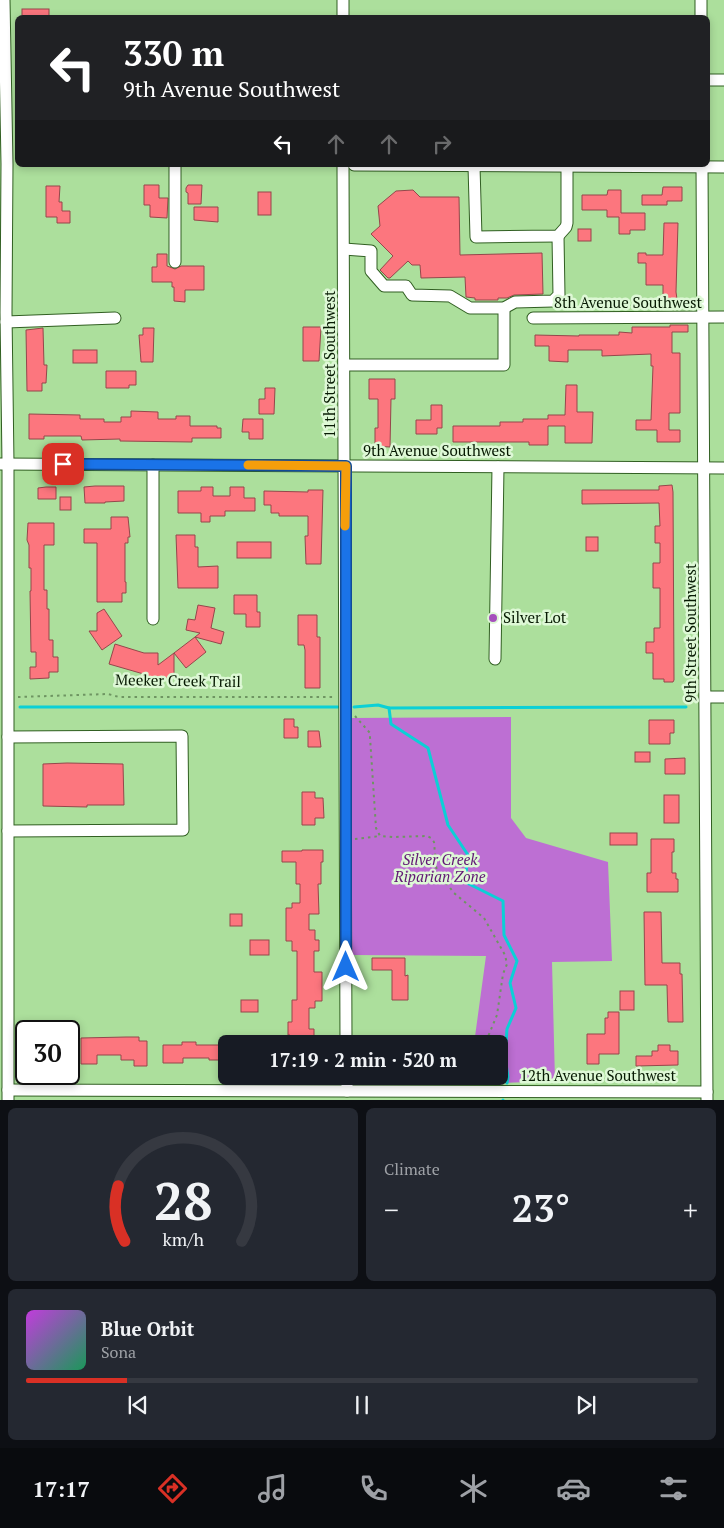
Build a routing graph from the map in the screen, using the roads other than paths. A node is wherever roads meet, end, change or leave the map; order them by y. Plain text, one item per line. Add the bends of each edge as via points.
1 (4, 0) edge
2 (343, 0) edge
3 (701, 0) edge
4 (343, 15) edge
5 (701, 15) edge
6 (5, 77) junction
7 (15, 77) edge
8 (710, 80) edge
9 (724, 80) edge
10 (8, 164) edge
11 (710, 166) edge
12 (175, 167) edge
13 (343, 167) edge
14 (474, 167) edge
15 (568, 167) edge
16 (702, 167) edge
17 (724, 167) edge
18 (558, 236) junction
19 (344, 249) junction
20 (175, 262) dead end
21 (504, 308) junction
22 (703, 317) junction
23 (724, 317) edge
24 (116, 318) dead end
25 (533, 318) dead end
26 (6, 322) junction
27 (345, 365) junction
28 (4, 464) edge
29 (153, 465) junction
30 (346, 466) junction
31 (498, 467) junction
32 (704, 468) junction
33 (724, 468) edge
34 (153, 620) dead end
35 (495, 658) dead end
36 (8, 697) edge
37 (706, 697) junction
38 (724, 697) edge
39 (8, 737) junction
40 (8, 831) junction
41 (346, 1035) edge
42 (347, 1085) edge
43 (347, 1091) junction
44 (8, 1095) edge
45 (292, 1095) edge
46 (707, 1096) edge

1 - 6 street
2 - 4 street
3 - 5 street
6 - 7 street
6 - 10 street
8 - 9 street
10 - 26 street
11 - 17 street
12 - 20 street
13 - 19 street, 11th Street Southwest
14 - 18 street via 476,237
15 - 18 street via 567,223
16 - 22 street, 9th Street Southwest
18 - 21 street via 559,295 552,301 515,302
19 - 21 street via 371,251 371,270 384,286 406,286 412,295 452,296 468,308
19 - 27 street, 11th Street Southwest
21 - 27 street via 504,366
22 - 23 street, 8th Avenue Southwest
22 - 25 street, 8th Avenue Southwest
22 - 32 street, 9th Street Southwest
24 - 26 street
26 - 28 street
27 - 30 street, 11th Street Southwest
28 - 29 street, 9th Avenue Southwest
28 - 36 street
29 - 30 street, 9th Avenue Southwest
29 - 34 street
30 - 31 street, 9th Avenue Southwest
30 - 41 street, 11th Street Southwest
31 - 32 street, 9th Avenue Southwest
31 - 35 street
32 - 33 street, 9th Avenue Southwest
32 - 37 street, 9th Street Southwest
36 - 39 street
37 - 38 street
37 - 46 street, 9th Street Southwest
39 - 40 street
39 - 40 street via 182,736 183,821 183,830
40 - 44 street
42 - 43 street
43 - 45 street, 12th Avenue Southwest
43 - 46 street, 12th Avenue Southwest
44 - 45 street, 12th Avenue Southwest

